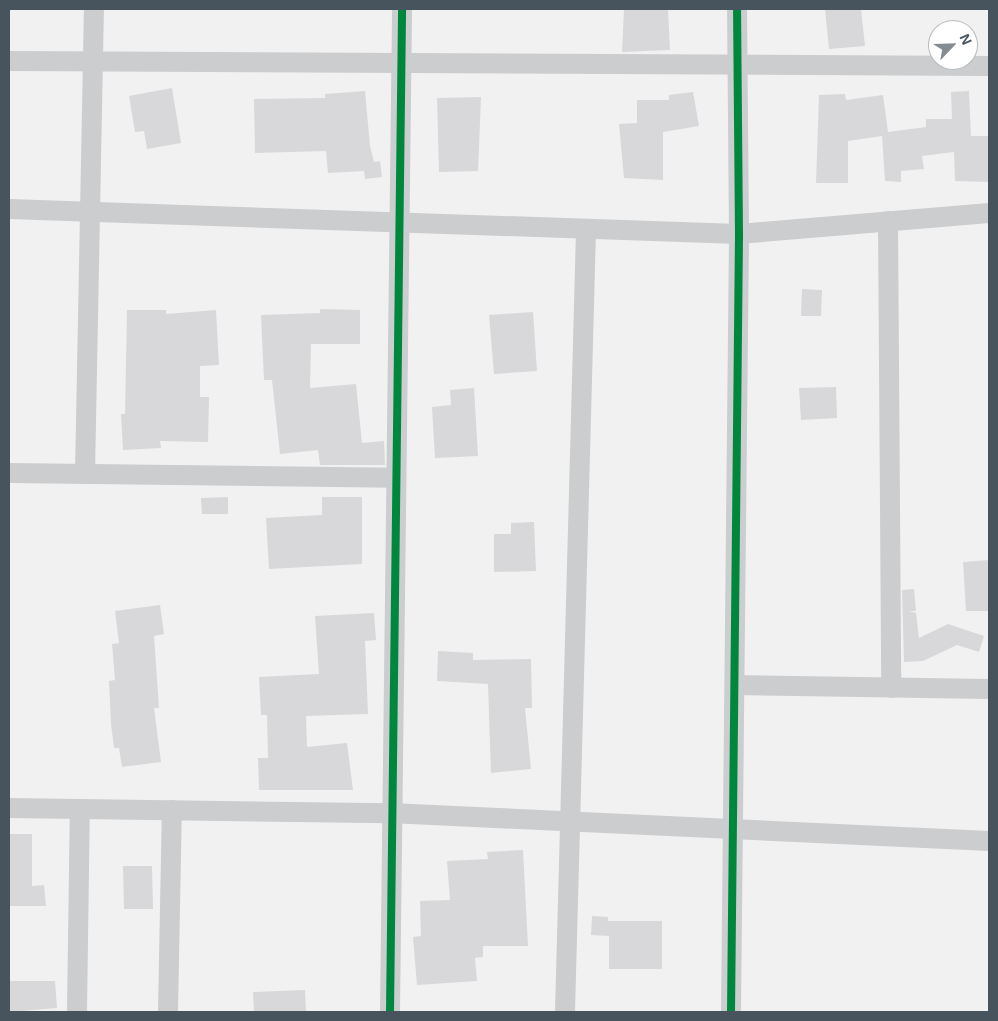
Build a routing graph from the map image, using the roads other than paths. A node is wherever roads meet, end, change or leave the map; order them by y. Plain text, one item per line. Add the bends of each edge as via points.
1 (94, 9) edge
2 (402, 9) edge
3 (737, 9) edge
4 (9, 61) edge
5 (93, 61) junction
6 (401, 63) junction
7 (738, 65) junction
8 (989, 66) edge
9 (9, 209) edge
10 (90, 212) junction
11 (989, 213) edge
12 (888, 221) junction
13 (399, 222) junction
14 (586, 229) junction
15 (739, 234) junction
16 (9, 473) edge
17 (85, 474) junction
18 (395, 478) junction
19 (735, 685) junction
20 (891, 688) junction
21 (989, 689) edge
22 (9, 808) edge
23 (80, 809) junction
24 (172, 810) junction
25 (390, 813) junction
26 (570, 821) junction
27 (734, 829) junction
28 (989, 841) edge
29 (77, 1012) edge
30 (168, 1012) edge
31 (390, 1012) edge
32 (565, 1012) edge
33 (731, 1012) edge

1 - 5 street
2 - 6 street
3 - 7 street
4 - 5 street
5 - 6 street
5 - 10 street
6 - 7 street
6 - 13 street
7 - 8 street
7 - 15 street
9 - 10 street
10 - 13 street
10 - 17 street
11 - 12 street
12 - 15 street
12 - 20 street
13 - 14 street
13 - 18 street
14 - 15 street
14 - 26 street
15 - 19 street
16 - 17 street
17 - 18 street
18 - 25 street
19 - 20 street
19 - 27 street
20 - 21 street
22 - 23 street
23 - 24 street
23 - 29 street
24 - 25 street
24 - 30 street
25 - 26 street
25 - 31 street
26 - 27 street
26 - 32 street
27 - 28 street
27 - 33 street

